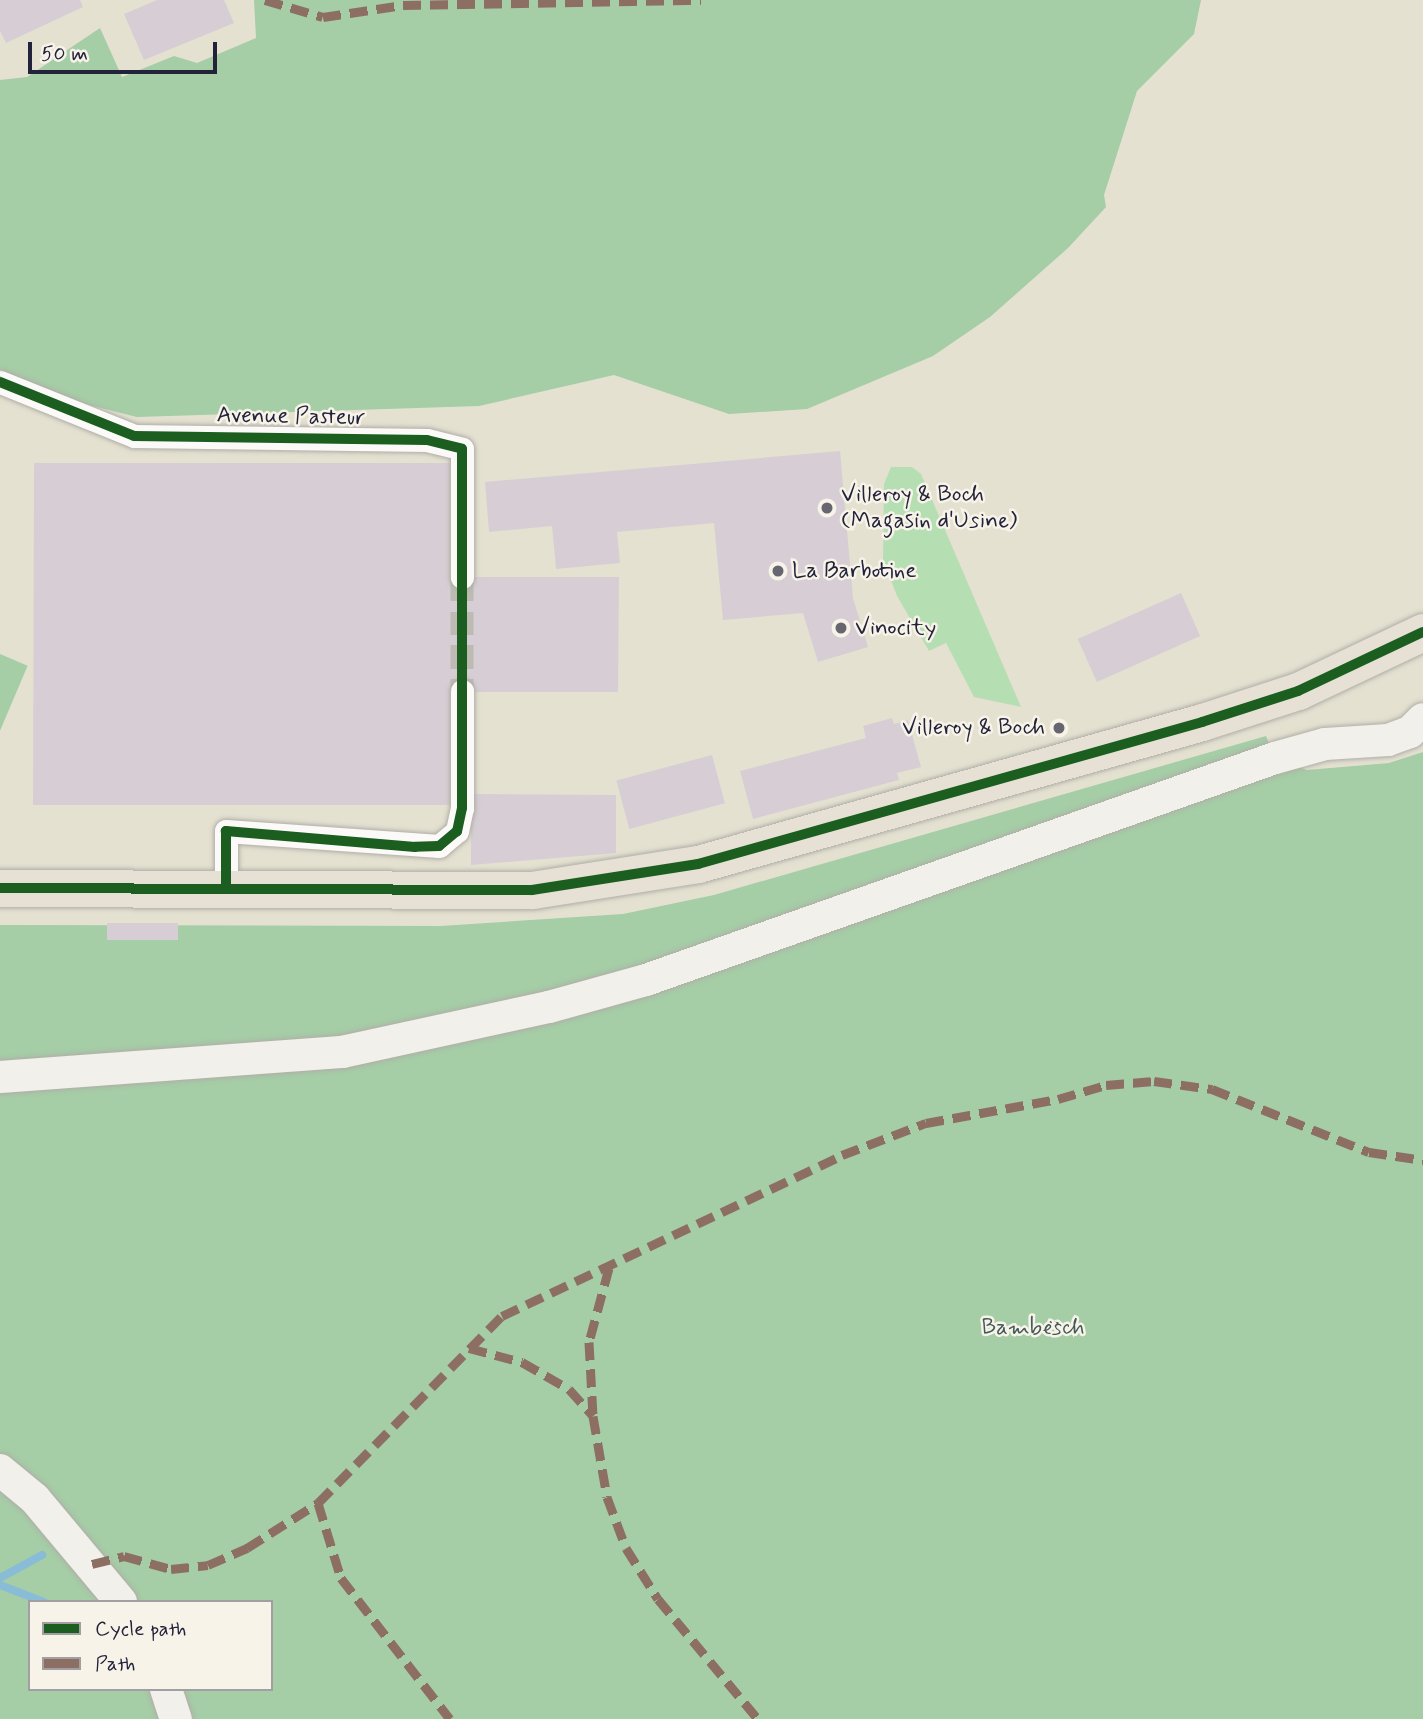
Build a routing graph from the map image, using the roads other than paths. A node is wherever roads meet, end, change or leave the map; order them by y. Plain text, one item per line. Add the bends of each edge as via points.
1 (0, 382) edge
2 (462, 577) tunnel mouth
3 (1422, 640) edge
4 (462, 691) tunnel mouth
5 (1423, 719) edge
6 (0, 888) edge
7 (226, 889) junction
8 (0, 1077) edge
9 (0, 1470) edge
10 (119, 1600) edge
11 (167, 1691) edge
12 (176, 1719) edge

1 - 2 street, Avenue Pasteur via 134,436 427,440 462,449
3 - 7 main road via 1298,691 1202,722 698,864 532,890
4 - 7 street via 463,808 457,831 439,846 226,831
5 - 8 main road via 1410,732 1388,740 1325,744 1275,758 646,980 549,1007 342,1052
6 - 7 main road
9 - 10 main road via 35,1499
11 - 12 main road

